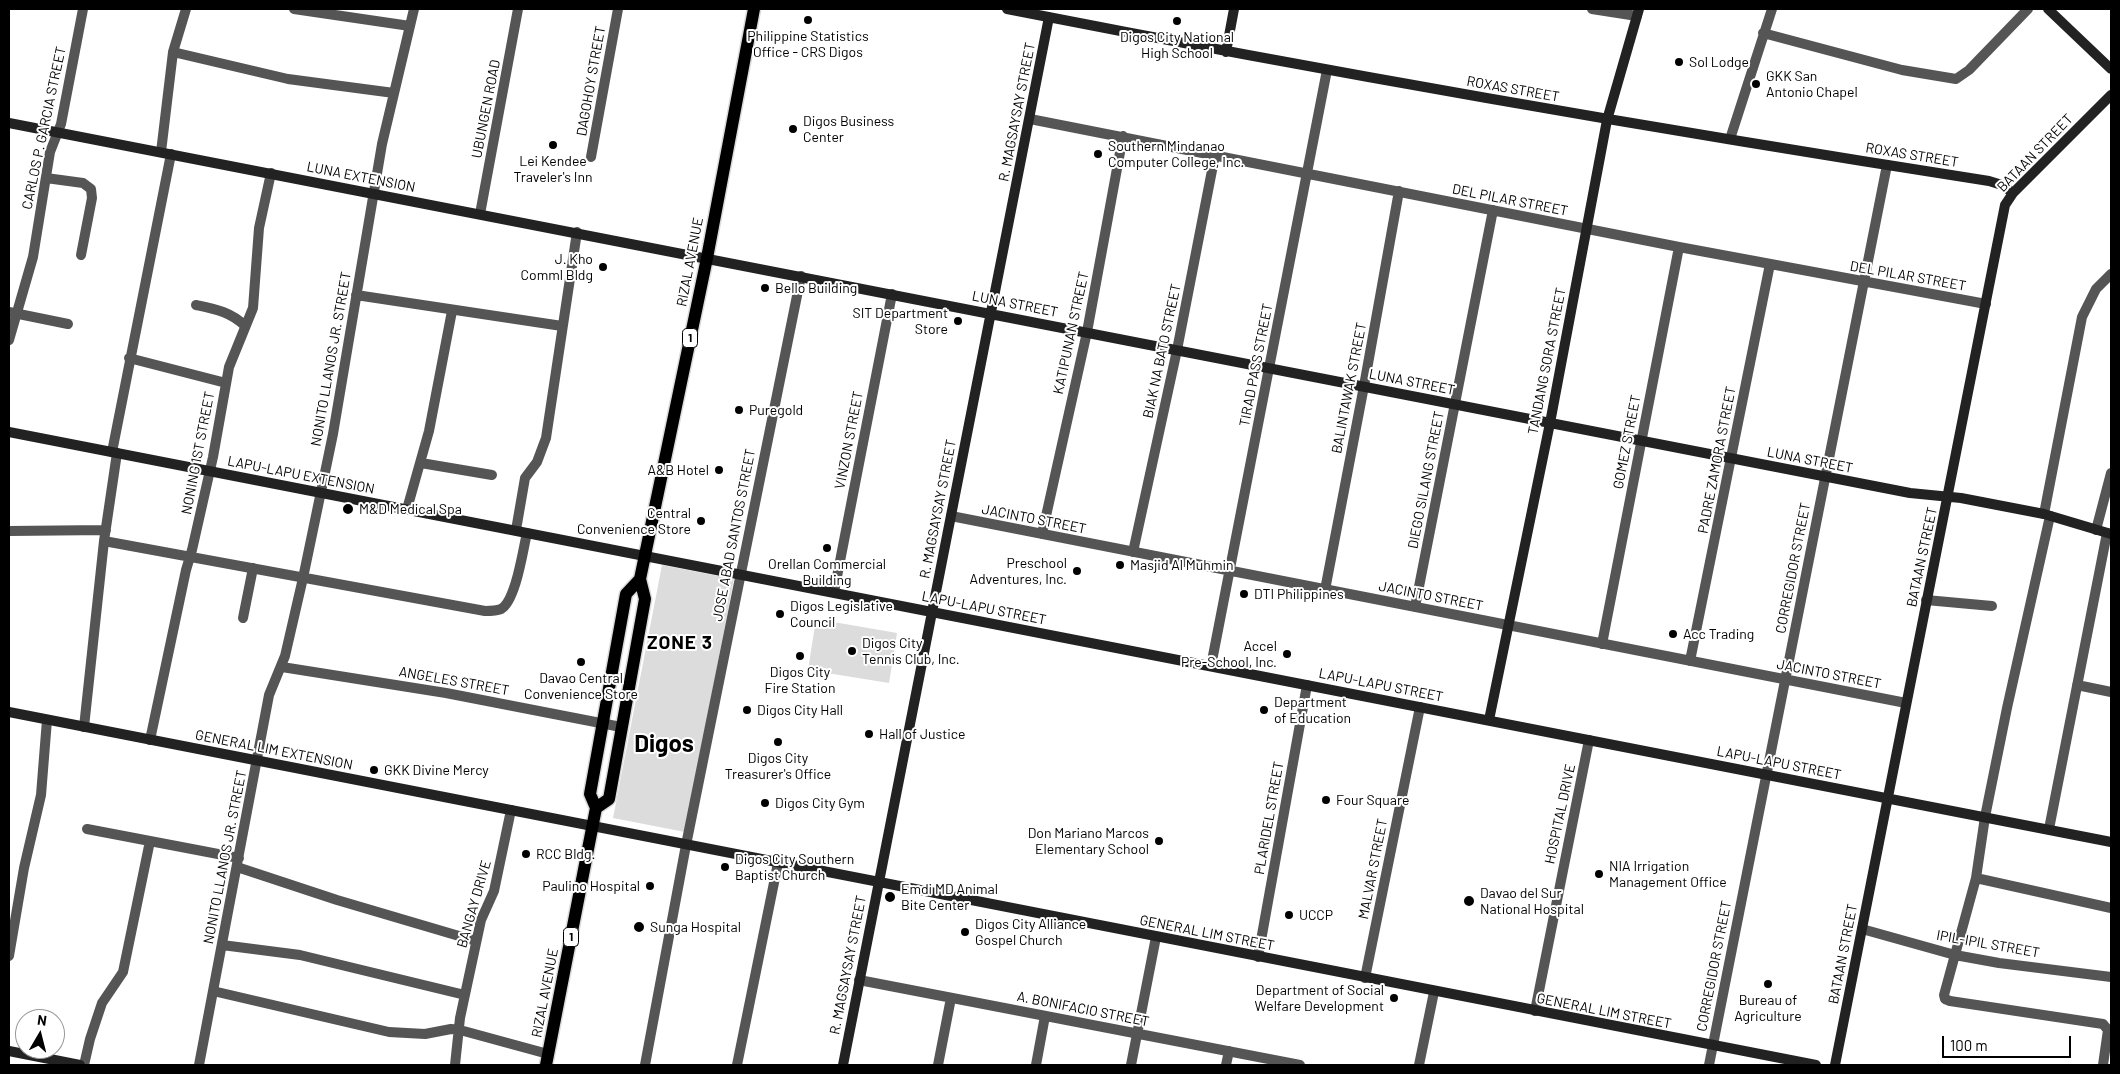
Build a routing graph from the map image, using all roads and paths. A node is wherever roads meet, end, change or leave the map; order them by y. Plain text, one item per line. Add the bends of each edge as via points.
1 (83, 9) edge
2 (186, 9) edge
3 (294, 9) edge
4 (414, 9) edge
5 (518, 9) edge
6 (618, 9) edge
7 (754, 9) edge
8 (1008, 9) edge
9 (1234, 9) edge
10 (1592, 9) edge
11 (2028, 9) edge
12 (1769, 10) edge
13 (2052, 10) edge
14 (1638, 12) edge
15 (1049, 17) junction
16 (410, 26) junction
17 (1763, 34) junction
18 (174, 52) junction
19 (1226, 52) junction
20 (2109, 63) edge
21 (1327, 70) junction
22 (394, 93) junction
23 (2111, 95) edge
24 (1030, 119) junction
25 (1607, 120) junction
26 (9, 123) edge
27 (58, 132) junction
28 (1123, 136) junction
29 (1730, 139) junction
30 (166, 153) junction
31 (1215, 155) junction
32 (591, 157) dead end
33 (1887, 165) junction
34 (271, 173) junction
35 (1307, 173) junction
36 (46, 178) junction
37 (1399, 192) junction
38 (372, 193) junction
39 (2013, 193) junction
40 (1493, 210) junction
41 (480, 214) junction
42 (1585, 228) junction
43 (577, 232) junction
44 (1679, 247) junction
45 (81, 255) dead end
46 (707, 258) junction
47 (1770, 264) junction
48 (2111, 274) edge
49 (801, 276) junction
50 (1863, 282) junction
51 (892, 294) junction
52 (356, 295) junction
53 (196, 304) dead end
54 (1986, 304) junction
55 (452, 310) junction
56 (12, 313) edge
57 (992, 313) junction
58 (68, 324) dead end
59 (245, 326) junction
60 (562, 326) junction
61 (1087, 332) junction
62 (9, 340) edge
63 (1177, 350) junction
64 (129, 358) junction
65 (1269, 368) junction
66 (226, 383) junction
67 (1364, 386) junction
68 (1456, 404) junction
69 (1550, 423) junction
70 (9, 432) edge
71 (1641, 440) junction
72 (115, 452) junction
73 (1731, 458) junction
74 (422, 463) junction
75 (210, 471) junction
76 (2111, 473) edge
77 (492, 475) dead end
78 (1825, 477) junction
79 (320, 492) junction
80 (1949, 496) junction
81 (407, 509) junction
82 (2047, 515) junction
83 (951, 516) junction
84 (106, 530) junction
85 (516, 530) junction
86 (9, 531) edge
87 (2105, 532) edge
88 (527, 533) junction
89 (1042, 534) junction
90 (104, 541) junction
91 (1133, 552) junction
92 (190, 556) junction
93 (646, 556) junction
94 (253, 568) junction
95 (1229, 571) junction
96 (740, 574) junction
97 (303, 578) junction
98 (640, 579) junction
99 (1325, 590) junction
100 (834, 592) junction
101 (1926, 600) junction
102 (1992, 606) dead end
103 (1415, 607) junction
104 (932, 612) junction
105 (243, 618) dead end
106 (1509, 625) junction
107 (1602, 644) junction
108 (1690, 661) junction
109 (1211, 666) junction
110 (282, 667) junction
111 (1785, 679) junction
112 (1307, 685) junction
113 (2077, 685) junction
114 (608, 690) junction
115 (2111, 692) edge
116 (627, 694) junction
117 (1906, 703) junction
118 (1420, 707) junction
119 (9, 712) edge
120 (47, 720) junction
121 (1489, 720) junction
122 (602, 723) junction
123 (84, 727) junction
124 (621, 727) junction
125 (150, 740) junction
126 (1589, 740) junction
127 (257, 761) junction
128 (1766, 774) junction
129 (1887, 798) junction
130 (596, 808) junction
131 (511, 810) junction
132 (1986, 817) junction
133 (593, 826) junction
134 (87, 829) dead end
135 (2049, 829) junction
136 (150, 841) junction
137 (2111, 842) edge
138 (686, 845) junction
139 (778, 862) junction
140 (238, 863) junction
141 (1976, 878) junction
142 (879, 882) junction
143 (2111, 908) edge
144 (1862, 929) junction
145 (1156, 937) junction
146 (476, 941) junction
147 (222, 945) junction
148 (1955, 955) junction
149 (9, 956) edge
150 (1258, 957) junction
151 (2111, 977) edge
152 (1365, 978) junction
153 (860, 980) junction
154 (213, 991) junction
155 (1434, 992) junction
156 (465, 995) junction
157 (951, 998) junction
158 (1535, 1011) junction
159 (1046, 1016) junction
160 (460, 1030) junction
161 (1137, 1034) junction
162 (1712, 1046) junction
163 (9, 1051) edge
164 (1229, 1051) junction
165 (547, 1060) edge
166 (80, 1065) edge
167 (84, 1065) edge
168 (199, 1065) edge
169 (455, 1065) edge
170 (646, 1065) edge
171 (737, 1065) edge
172 (843, 1065) edge
173 (938, 1065) edge
174 (1036, 1065) edge
175 (1131, 1065) edge
176 (1226, 1065) edge
177 (1300, 1065) edge
178 (1419, 1065) edge
179 (1709, 1065) edge
180 (1816, 1065) edge
181 (1835, 1065) edge
182 (2103, 1065) edge

1 - 27 street, CARLOS P. GARCIA STREET
2 - 18 street
3 - 16 street
4 - 16 street, NONITO LLANOS JR. STREET
5 - 41 street, UBUNGEN ROAD
6 - 32 street, DAGOHOY STREET
7 - 46 main road, RIZAL AVENUE / 1
8 - 15 street, ROXAS STREET
9 - 19 street
10 - 14 street
11 - 17 street via 1969,70 1956,79 1902,70
12 - 17 street
13 - 20 street
14 - 25 street, TANDANG SORA STREET
15 - 19 street, ROXAS STREET
15 - 24 street, R. MAGSAYSAY STREET
16 - 22 street, NONITO LLANOS JR. STREET
17 - 29 street
18 - 22 street via 288,79
18 - 30 street
19 - 21 street, ROXAS STREET
21 - 25 street, ROXAS STREET
21 - 35 street, TIRAD PASS STREET
22 - 38 street, NONITO LLANOS JR. STREET
23 - 39 street, BATAAN STREET
24 - 28 street, DEL PILAR STREET
24 - 57 street, R. MAGSAYSAY STREET
25 - 29 street, ROXAS STREET
25 - 42 street, TANDANG SORA STREET
26 - 27 street, LUNA EXTENSION
27 - 30 street, LUNA EXTENSION
27 - 36 street, CARLOS P. GARCIA STREET via 50,152
28 - 31 street, DEL PILAR STREET
28 - 61 street, KATIPUNAN STREET
29 - 33 street, ROXAS STREET
30 - 34 street, LUNA EXTENSION
30 - 64 street
31 - 35 street, DEL PILAR STREET
31 - 63 street, BIAK NA BATO STREET
33 - 39 street, ROXAS STREET via 1989,181
33 - 50 street, CORREGIDOR STREET
34 - 38 street, LUNA EXTENSION
34 - 59 street, NONING 1ST STREET via 259,228 255,297
35 - 37 street, DEL PILAR STREET
35 - 65 street, TIRAD PASS STREET
36 - 45 street via 83,183 91,189
36 - 56 street, CARLOS P. GARCIA STREET via 33,257
37 - 40 street, DEL PILAR STREET
37 - 67 street, BALINTAWAK STREET
38 - 41 street, LUNA EXTENSION
38 - 52 street, NONITO LLANOS JR. STREET
39 - 54 street, BATAAN STREET via 2003,210
40 - 42 street, DEL PILAR STREET
40 - 68 street, DIEGO SILANG STREET
41 - 43 street, LUNA EXTENSION
42 - 44 street, DEL PILAR STREET
42 - 69 street, TANDANG SORA STREET
43 - 46 street, LUNA EXTENSION
43 - 60 street
44 - 47 street, DEL PILAR STREET
44 - 71 street, GOMEZ STREET
46 - 49 street, LUNA STREET
46 - 93 main road, RIZAL AVENUE / 1
47 - 50 street, DEL PILAR STREET
47 - 73 street, PADRE ZAMORA STREET
48 - 82 street via 2096,289 2082,317
49 - 51 street, LUNA STREET
49 - 96 street, JOSE ABAD SANTOS STREET
50 - 54 street, DEL PILAR STREET
50 - 78 street, CORREGIDOR STREET
51 - 57 street, LUNA STREET
51 - 100 street, VINZON STREET
52 - 55 street
52 - 79 street, NONITO LLANOS JR. STREET
53 - 59 street via 229,314
54 - 80 street, BATAAN STREET
55 - 60 street
55 - 74 street
56 - 58 street
56 - 62 street, CARLOS P. GARCIA STREET
57 - 61 street, LUNA STREET
57 - 83 street, R. MAGSAYSAY STREET
59 - 66 street, NONING 1ST STREET
60 - 85 street via 546,438 537,462 525,478
61 - 63 street, LUNA STREET
61 - 89 street, KATIPUNAN STREET
63 - 65 street, LUNA STREET
63 - 91 street, BIAK NA BATO STREET
64 - 66 street
64 - 72 street
65 - 67 street, LUNA STREET
65 - 95 street, TIRAD PASS STREET
66 - 75 street, NONING 1ST STREET
67 - 68 street, LUNA STREET
67 - 99 street, BALINTAWAK STREET
68 - 69 street, LUNA STREET
68 - 103 street, DIEGO SILANG STREET
69 - 71 street, LUNA STREET
69 - 106 street, TANDANG SORA STREET
70 - 72 street, LAPU-LAPU EXTENSION
71 - 73 street, LUNA STREET
71 - 107 street, GOMEZ STREET
72 - 75 street, LAPU-LAPU EXTENSION
72 - 84 street
73 - 78 street, LUNA STREET
73 - 108 street, PADRE ZAMORA STREET
74 - 77 street
74 - 81 street
75 - 79 street, LAPU-LAPU EXTENSION
75 - 92 street, NONING 1ST STREET
76 - 87 street
78 - 80 street, LUNA STREET via 1910,493
78 - 111 street, CORREGIDOR STREET
79 - 81 street, LAPU-LAPU EXTENSION
79 - 97 street, NONITO LLANOS JR. STREET
80 - 82 street, LUNA STREET
80 - 101 street, BATAAN STREET
81 - 85 street, LAPU-LAPU EXTENSION
82 - 87 street, LUNA STREET
82 - 132 street
83 - 89 street, JACINTO STREET
83 - 104 street, R. MAGSAYSAY STREET
84 - 86 street
84 - 90 street
85 - 88 street, LAPU-LAPU EXTENSION
87 - 113 street
88 - 93 street, LAPU-LAPU EXTENSION
88 - 97 street via 509,600 501,609 475,610
89 - 91 street, JACINTO STREET
90 - 92 street
90 - 123 street
91 - 95 street, JACINTO STREET
92 - 94 street
92 - 125 street, NONING 1ST STREET
93 - 96 street, LAPU-LAPU STREET
93 - 98 main road, RIZAL AVENUE / 1
94 - 97 street
94 - 105 street
95 - 99 street, JACINTO STREET
95 - 109 street, TIRAD PASS STREET
96 - 100 street, LAPU-LAPU STREET
96 - 138 street, JOSE ABAD SANTOS STREET
97 - 110 street, NONITO LLANOS JR. STREET
98 - 114 main road, RIZAL AVENUE / 1 via 626,594
98 - 116 main road, RIZAL AVENUE / 1 via 645,598
99 - 103 street, JACINTO STREET
100 - 104 street, LAPU-LAPU STREET
101 - 102 street
101 - 117 street, BATAAN STREET
103 - 106 street, JACINTO STREET
104 - 109 street, LAPU-LAPU STREET
104 - 142 street, R. MAGSAYSAY STREET
106 - 107 street, JACINTO STREET
106 - 121 street, TANDANG SORA STREET
107 - 108 street, JACINTO STREET
108 - 111 street, JACINTO STREET
109 - 112 street, LAPU-LAPU STREET
110 - 122 street, ANGELES STREET via 446,693
110 - 127 street, NONITO LLANOS JR. STREET via 269,695
111 - 117 street, JACINTO STREET
111 - 128 street, CORREGIDOR STREET
112 - 118 street, LAPU-LAPU STREET
112 - 150 street, PLARIDEL STREET
113 - 115 street
113 - 135 street
114 - 116 main road
114 - 122 main road, RIZAL AVENUE / 1
116 - 124 main road, RIZAL AVENUE / 1
117 - 129 street, BATAAN STREET
118 - 121 street, LAPU-LAPU STREET
118 - 152 street, MALVAR STREET
119 - 120 street, GENERAL LIM EXTENSION
120 - 123 street, GENERAL LIM EXTENSION
120 - 149 street via 41,796 24,868
121 - 126 street, LAPU-LAPU STREET
122 - 124 street, ANGELES STREET
122 - 130 main road, RIZAL AVENUE / 1 via 590,794
123 - 125 street, GENERAL LIM EXTENSION
124 - 130 main road, RIZAL AVENUE / 1 via 609,799
125 - 127 street, GENERAL LIM EXTENSION
126 - 128 street, LAPU-LAPU STREET
126 - 158 street, HOSPITAL DRIVE
127 - 131 street, GENERAL LIM EXTENSION
127 - 140 street, NONITO LLANOS JR. STREET
128 - 129 street, LAPU-LAPU STREET
128 - 162 street, CORREGIDOR STREET
129 - 132 street, LAPU-LAPU STREET
129 - 144 street, BATAAN STREET
130 - 133 main road, RIZAL AVENUE / 1
131 - 133 street, GENERAL LIM EXTENSION
131 - 146 street, BANGAY DRIVE via 494,891
132 - 135 street, LAPU-LAPU STREET
132 - 141 street
133 - 138 street, GENERAL LIM STREET
133 - 165 main road, RIZAL AVENUE / 1
134 - 136 street
135 - 137 street, LAPU-LAPU STREET
136 - 140 street
136 - 167 street via 123,972 102,1003
138 - 139 street, GENERAL LIM STREET
138 - 170 street, JOSE ABAD SANTOS STREET
139 - 142 street, GENERAL LIM STREET
139 - 171 street
140 - 146 street via 337,900
140 - 147 street, NONITO LLANOS JR. STREET
141 - 143 street
141 - 148 street
142 - 145 street, GENERAL LIM STREET
142 - 153 street, R. MAGSAYSAY STREET
144 - 148 street, IPIL-IPIL STREET
144 - 181 street, BATAAN STREET
145 - 150 street, GENERAL LIM STREET
145 - 161 street
146 - 156 street, BANGAY DRIVE
147 - 154 street, NONITO LLANOS JR. STREET
147 - 156 street via 300,955
148 - 151 street, IPIL-IPIL STREET
148 - 182 street via 1944,993 1947,1000 2104,1024 2108,1030
150 - 152 street, GENERAL LIM STREET
152 - 155 street, GENERAL LIM STREET
153 - 157 street, A. BONIFACIO STREET
153 - 172 street, R. MAGSAYSAY STREET
154 - 160 street via 389,1032 425,1034 451,1028
154 - 168 street, NONITO LLANOS JR. STREET
155 - 158 street, GENERAL LIM STREET
155 - 178 street
156 - 160 street, BANGAY DRIVE
157 - 159 street, A. BONIFACIO STREET
157 - 173 street
158 - 162 street, GENERAL LIM STREET
159 - 161 street, A. BONIFACIO STREET
159 - 174 street
160 - 165 street
160 - 169 street, BANGAY DRIVE
161 - 164 street, A. BONIFACIO STREET
161 - 175 street
162 - 179 street, CORREGIDOR STREET
162 - 180 street, GENERAL LIM STREET
163 - 166 street
164 - 176 street
164 - 177 street, A. BONIFACIO STREET

